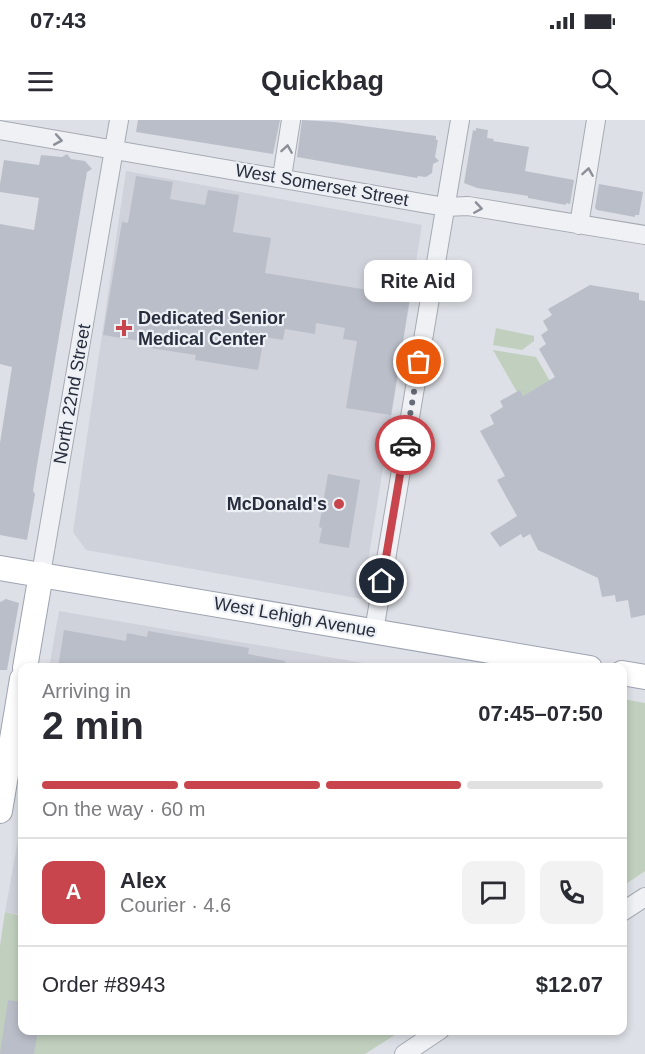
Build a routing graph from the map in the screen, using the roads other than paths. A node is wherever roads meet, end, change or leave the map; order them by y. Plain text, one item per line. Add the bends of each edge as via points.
1 (119, 120) edge
2 (291, 120) edge
3 (460, 120) edge
4 (596, 120) edge
5 (0, 130) edge
6 (114, 150) junction
7 (282, 177) junction
8 (445, 207) junction
9 (579, 225) junction
10 (645, 235) edge
11 (0, 568) edge
12 (41, 574) junction
13 (374, 631) junction
14 (26, 663) edge
15 (561, 663) edge
16 (627, 674) edge
17 (645, 677) edge
18 (18, 694) edge
19 (5, 742) edge
20 (0, 811) edge
21 (645, 897) edge
22 (627, 909) edge
23 (432, 1035) edge
24 (404, 1054) edge

1 - 6 street, North 22nd Street
7 -> 2 street
3 - 8 street
9 -> 4 street
5 -> 6 street, West Somerset Street
6 - 7 street, West Somerset Street
6 - 12 street, North 22nd Street
7 - 8 street, West Somerset Street
8 -> 9 street, West Somerset Street via 468,206
8 - 13 street
9 - 10 street, West Somerset Street
11 - 12 main road, West Lehigh Avenue
12 - 13 main road, West Lehigh Avenue
12 - 14 main road, North 22nd Street
13 - 15 main road, West Lehigh Avenue
16 - 17 main road
18 - 19 main road
19 - 20 main road
21 - 22 street
23 - 24 street

